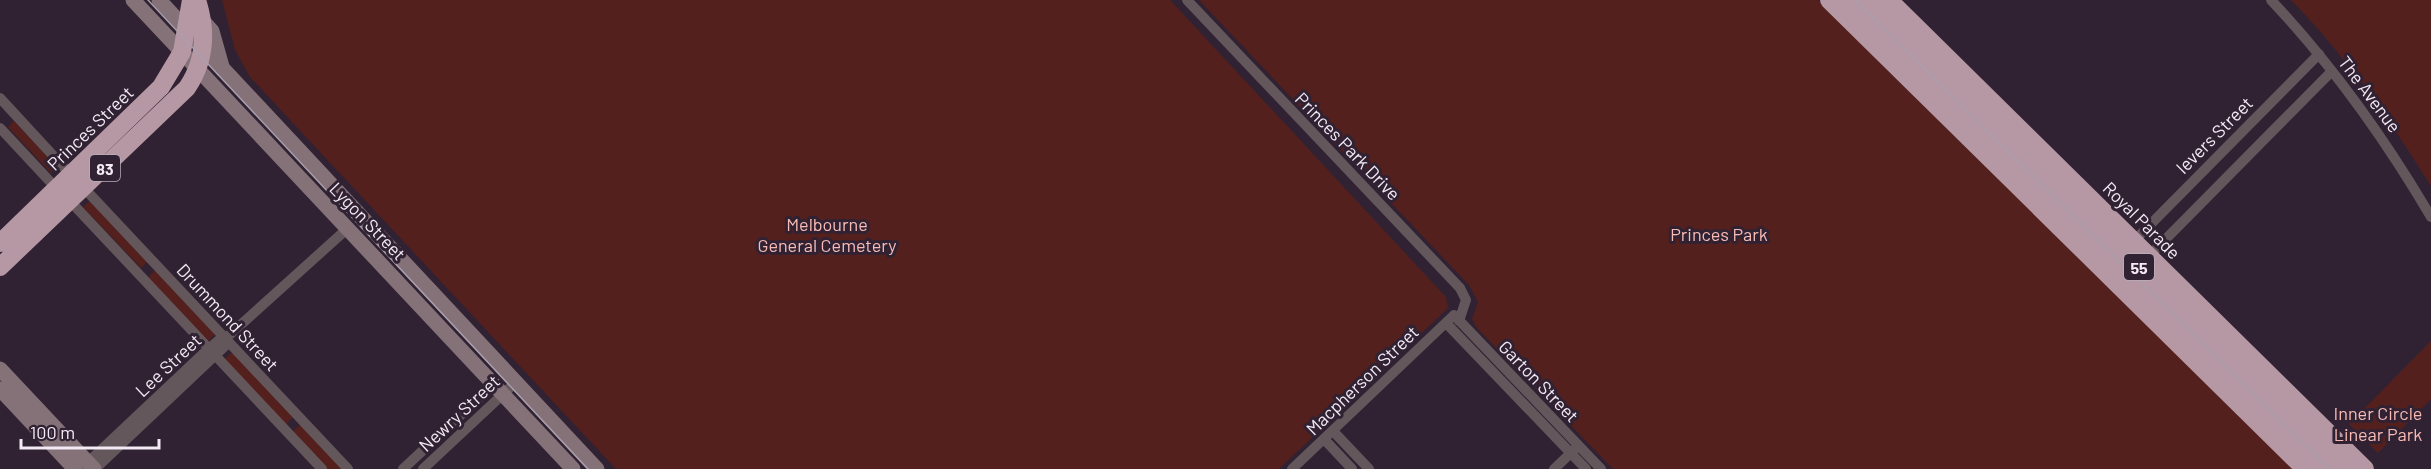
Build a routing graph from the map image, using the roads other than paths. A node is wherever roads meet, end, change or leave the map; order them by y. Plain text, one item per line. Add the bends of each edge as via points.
1 (133, 0) edge
2 (159, 0) edge
3 (191, 0) edge
4 (197, 0) edge
5 (1187, 0) edge
6 (1830, 0) edge
7 (1848, 0) edge
8 (1869, 0) edge
9 (1889, 0) edge
10 (2271, 0) edge
11 (203, 21) junction
12 (186, 30) junction
13 (203, 49) junction
14 (182, 52) junction
15 (2319, 54) junction
16 (198, 70) junction
17 (223, 70) junction
18 (1930, 70) junction
19 (2332, 72) junction
20 (0, 98) edge
21 (0, 128) edge
22 (78, 181) junction
23 (2042, 181) junction
24 (64, 195) junction
25 (360, 217) junction
26 (2431, 217) edge
27 (348, 228) junction
28 (2134, 241) junction
29 (0, 243) edge
30 (2149, 256) junction
31 (0, 267) edge
32 (1453, 320) junction
33 (226, 339) junction
34 (213, 352) junction
35 (2251, 367) junction
36 (0, 369) edge
37 (512, 377) junction
38 (170, 384) junction
39 (183, 386) junction
40 (498, 389) junction
41 (5, 391) edge
42 (2253, 409) junction
43 (132, 428) junction
44 (1333, 431) junction
45 (1324, 440) junction
46 (1575, 450) junction
47 (2349, 466) edge
48 (87, 468) edge
49 (322, 469) edge
50 (348, 469) edge
51 (403, 469) edge
52 (423, 469) edge
53 (573, 469) edge
54 (597, 469) edge
55 (1293, 469) edge
56 (1352, 469) edge
57 (1369, 469) edge
58 (1554, 469) edge
59 (1586, 469) edge
60 (1600, 469) edge
61 (2305, 469) edge
62 (2323, 469) edge

1 - 14 street, Lygon Street
2 - 12 street, Lygon Street
3 - 12 highway, 83
4 - 11 highway, 83
5 - 32 street, Princes Park Drive via 1460,288 1466,300
6 - 18 highway, Royal Parade / 55
7 - 18 highway, Royal Parade / 55
8 - 18 highway, Royal Parade / 55
9 - 18 highway, Royal Parade / 55
10 - 15 street, The Avenue
11 - 13 highway, 83
11 - 17 street via 212,31
12 - 13 street, Lygon Street
12 - 14 highway, Princes Street / 83
13 - 16 highway, 83
13 - 17 street, Lygon Street
14 - 16 street, Lygon Street
14 - 22 highway, Princes Street / 83 via 162,87
15 - 19 street, The Avenue
15 - 28 street, Ievers Street
16 - 22 highway, Princes Street / 83 via 174,103
16 - 27 street, Lygon Street
17 - 25 street, Lygon Street
18 - 23 highway, Royal Parade / 55
18 - 23 highway, Royal Parade / 55
19 - 26 street, The Avenue via 2395,156
19 - 30 street
20 - 22 street, Drummond Street
21 - 24 street, Drummond Street
22 - 24 highway, Princes Street / 83
22 - 33 street, Drummond Street
23 - 28 highway, Royal Parade / 55
23 - 35 highway, Royal Parade / 55
23 - 42 highway, Royal Parade / 55 via 2103,261
24 - 29 highway, Princes Street / 83
24 - 31 highway, Princes Street / 83
24 - 34 street, Drummond Street
25 - 27 street
25 - 37 street, Lygon Street
27 - 33 street, Lee Street
27 - 40 street, Lygon Street
28 - 30 highway, Royal Parade / 55
30 - 35 highway, Royal Parade / 55
32 - 44 street, Macpherson Street
32 - 46 street, Garton Street
33 - 34 street, Lee Street via 226,345
33 - 50 street, Drummond Street
34 - 38 street, Lee Street
34 - 39 street, Lee Street
34 - 49 street, Drummond Street
35 - 47 highway, Royal Parade / 55
36 - 41 street
37 - 40 street
37 - 54 street, Lygon Street
38 - 39 street
38 - 43 street, Lee Street
39 - 43 street, Lee Street
40 - 51 street, Newry Street
40 - 52 street, Newry Street
40 - 53 street, Lygon Street
41 - 48 street
42 - 61 highway, Royal Parade / 55
42 - 62 highway, Royal Parade / 55
43 - 48 street, Lee Street
44 - 45 street, Macpherson Street
44 - 57 street
45 - 55 street, Macpherson Street
45 - 56 street
46 - 58 street
46 - 59 street, Garton Street
46 - 60 street, Garton Street

